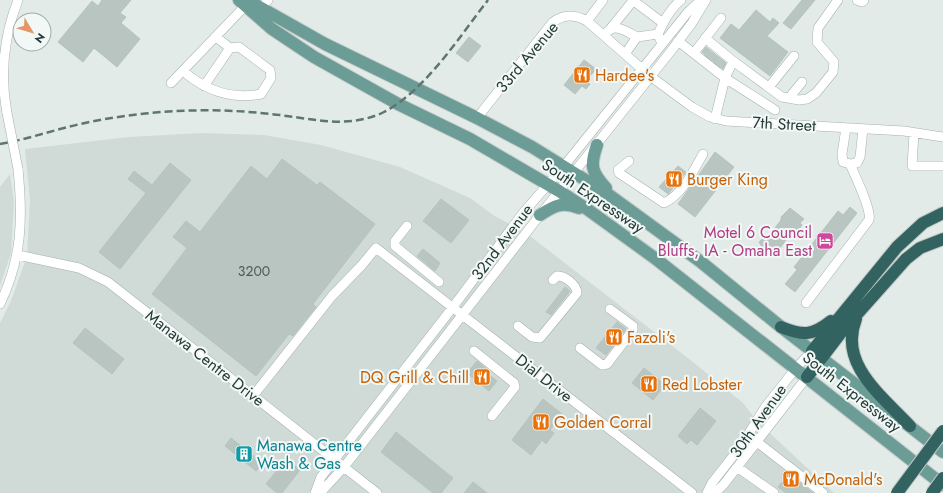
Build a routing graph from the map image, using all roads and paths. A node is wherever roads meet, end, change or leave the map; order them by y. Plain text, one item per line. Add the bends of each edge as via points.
1 (18, 0) edge
2 (681, 0) edge
3 (701, 0) edge
4 (706, 0) edge
5 (838, 0) edge
6 (857, 0) edge
7 (864, 0) edge
8 (601, 1) edge
9 (245, 2) edge
10 (262, 8) edge
11 (696, 9) junction
12 (721, 18) dead end
13 (587, 21) junction
14 (662, 23) junction
15 (611, 28) junction
16 (658, 34) junction
17 (602, 36) junction
18 (216, 37) junction
19 (637, 37) junction
20 (706, 38) junction
21 (678, 41) junction
22 (662, 44) junction
23 (230, 48) junction
24 (694, 53) junction
25 (625, 54) junction
26 (794, 56) dead end
27 (733, 61) junction
28 (642, 68) junction
29 (183, 71) junction
30 (650, 76) junction
31 (725, 78) junction
32 (802, 82) dead end
33 (171, 83) dead end
34 (204, 86) junction
35 (769, 87) junction
36 (785, 98) junction
37 (775, 110) junction
38 (477, 118) junction
39 (715, 119) junction
40 (771, 123) junction
41 (846, 128) junction
42 (863, 129) junction
43 (914, 133) junction
44 (943, 137) edge
45 (597, 145) junction
46 (703, 154) dead end
47 (629, 161) dead end
48 (850, 164) junction
49 (564, 166) junction
50 (943, 166) edge
51 (575, 173) junction
52 (547, 184) junction
53 (559, 191) junction
54 (619, 202) junction
55 (943, 213) edge
56 (594, 214) junction
57 (540, 215) junction
58 (407, 226) dead end
59 (943, 239) edge
60 (18, 255) junction
61 (553, 280) dead end
62 (439, 282) dead end
63 (806, 302) dead end
64 (0, 304) edge
65 (453, 307) junction
66 (854, 307) junction
67 (610, 309) dead end
68 (463, 314) junction
69 (518, 326) dead end
70 (781, 327) junction
71 (580, 348) dead end
72 (474, 352) dead end
73 (817, 354) junction
74 (796, 368) junction
75 (807, 377) junction
76 (253, 396) junction
77 (492, 416) dead end
78 (910, 426) junction
79 (943, 432) edge
80 (757, 442) junction
81 (943, 452) edge
82 (334, 460) junction
83 (344, 467) junction
84 (737, 467) junction
85 (943, 478) edge
86 (943, 484) edge
87 (315, 493) edge
88 (320, 493) edge
89 (377, 493) edge
90 (692, 493) edge
91 (707, 493) edge
92 (715, 493) edge
93 (774, 493) edge
94 (823, 493) edge
95 (897, 493) edge
96 (932, 493) edge

1 - 60 street, bridge via 7,37 3,94 18,169 21,218
2 - 11 street
2 - 14 street
3 - 11 street, 32nd Avenue
4 - 11 street, 32nd Avenue
5 - 36 street via 818,28 817,42 834,62 833,72 813,97 799,100
6 - 7 street
8 - 13 street
9 - 10 main road, South Expressway
9 - 18 street
10 - 38 main road, South Expressway via 326,44
10 - 52 main road, South Expressway via 286,40 346,76 470,139
11 - 21 street, 32nd Avenue
11 - 22 street, 32nd Avenue
12 - 20 street
13 - 17 street
13 - 38 street, 33rd Avenue via 569,16 552,23
14 - 15 street via 632,2
14 - 16 street
15 - 17 street
15 - 19 street via 619,27
16 - 19 street
16 - 22 street
17 - 25 street
18 - 23 street
18 - 29 street
19 - 25 street
20 - 24 street
20 - 27 street via 715,49
21 - 24 street
21 - 30 street, 32nd Avenue
22 - 28 street, 32nd Avenue
23 - 34 street
23 - 34 street via 239,47 270,70 271,78 261,94 247,97 216,92
24 - 31 street via 715,67
25 - 28 street
26 - 35 street
27 - 31 street
27 - 35 street
28 - 30 street, 7th Street
28 - 49 street, 32nd Avenue
29 - 33 street
29 - 34 street
30 - 39 street, 7th Street via 704,115
30 - 45 street, 32nd Avenue
31 - 37 street
31 - 39 street
32 - 36 street
35 - 36 street
36 - 37 street
37 - 40 street
38 - 49 main road, South Expressway
39 - 40 street, 7th Street
40 - 41 street, 7th Street
41 - 42 street, 7th Street
41 - 48 street via 842,154 843,162
42 - 43 street, 7th Street
42 - 48 street via 860,157 857,163
43 - 44 street, 7th Street
43 - 50 street via 912,166
45 - 51 street, 32nd Avenue
45 - 54 main road via 592,162 594,173
46 - 47 street via 675,196 664,203 619,173 618,170
48 - 63 street via 861,193 869,205 869,220
49 - 51 main road, South Expressway
49 - 52 street, 32nd Avenue
51 - 53 street, 32nd Avenue
51 - 54 main road, South Expressway
52 - 53 main road, South Expressway
52 - 65 street, 32nd Avenue
53 - 56 main road, South Expressway
53 - 57 street, 32nd Avenue
54 - 70 main road, South Expressway via 701,262
55 - 66 highway via 915,229 891,253
56 - 57 main road via 564,204 552,207
56 - 74 main road, South Expressway
57 - 68 street, 32nd Avenue
58 - 62 street via 395,241 395,246
59 - 66 highway via 912,253
60 - 64 street
60 - 76 street, Manawa Centre Drive via 79,268 108,282
61 - 69 street via 557,276 562,276 575,286 577,293 540,338 532,337
65 - 68 street, Dial Drive
65 - 76 street, Dial Drive via 376,248 332,296
65 - 82 street, 32nd Avenue
66 - 70 highway via 811,333 796,333
66 - 73 highway
66 - 78 highway via 850,343 856,364
67 - 71 street via 633,328 633,331 607,364 602,365
68 - 83 street, 32nd Avenue
68 - 90 street, Dial Drive
70 - 73 main road, South Expressway
72 - 77 street via 514,383 515,387
73 - 74 street, 30th Avenue
73 - 75 highway
73 - 78 main road, South Expressway
74 - 75 main road, South Expressway
74 - 91 street, 30th Avenue via 766,406
75 - 80 street, 30th Avenue
75 - 86 main road, South Expressway
76 - 82 street, Manawa Centre Drive
78 - 81 main road, South Expressway
79 - 95 highway, bridge
80 - 84 street, 30th Avenue
80 - 94 street
82 - 83 street, Manawa Centre Drive
82 - 87 street, 32nd Avenue via 321,477
83 - 88 street, 32nd Avenue
83 - 89 street, Manawa Centre Drive
84 - 92 street, 30th Avenue
84 - 93 street
85 - 96 highway, bridge

